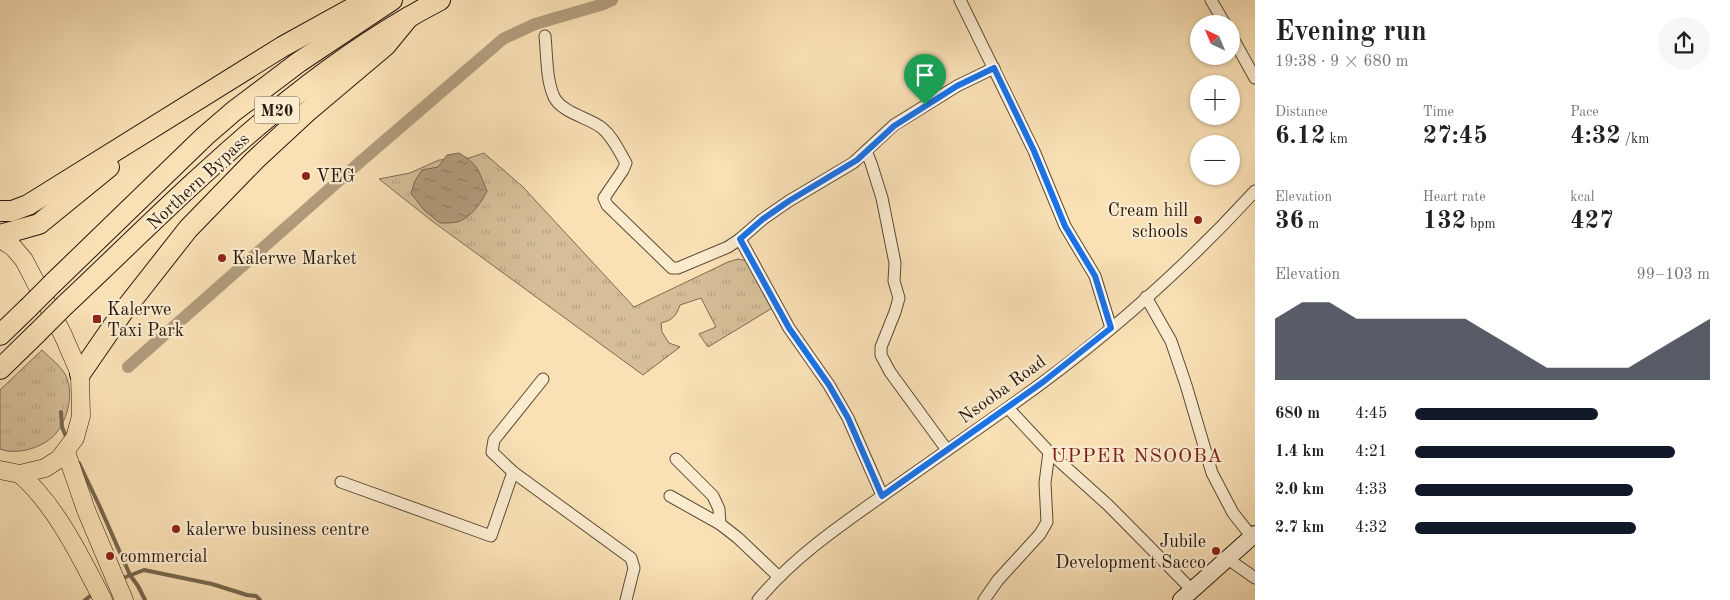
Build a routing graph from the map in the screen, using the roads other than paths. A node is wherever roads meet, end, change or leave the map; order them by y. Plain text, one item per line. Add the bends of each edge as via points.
1 (367, 0) edge
2 (392, 0) edge
3 (440, 0) edge
4 (960, 0) edge
5 (1212, 0) edge
6 (1220, 15) edge
7 (409, 17) junction
8 (544, 36) dead end
9 (1240, 51) edge
10 (994, 68) junction
11 (1255, 78) edge
12 (177, 112) junction
13 (866, 152) junction
14 (1255, 191) edge
15 (0, 210) edge
16 (0, 237) edge
17 (740, 239) junction
18 (1146, 297) junction
19 (1111, 328) junction
20 (0, 335) edge
21 (0, 368) edge
22 (80, 374) junction
23 (543, 379) dead end
24 (1008, 408) junction
25 (947, 450) junction
26 (66, 452) junction
27 (1049, 452) junction
28 (676, 459) dead end
29 (0, 470) edge
30 (513, 472) junction
31 (20, 474) junction
32 (341, 482) dead end
33 (670, 496) dead end
34 (882, 496) junction
35 (720, 524) junction
36 (1253, 536) edge
37 (1228, 559) junction
38 (779, 577) junction
39 (1255, 578) edge
40 (1187, 595) edge
41 (103, 600) edge
42 (124, 600) edge
43 (626, 600) edge
44 (758, 600) edge
45 (984, 600) edge

1 - 12 highway via 282,47
2 - 20 highway, Northern Bypass / M20, bridge via 299,62 205,136
3 - 7 highway, Northern Bypass / M20
4 - 10 street
5 - 6 street
7 - 21 highway, Northern Bypass / M20, bridge via 307,85 237,143
7 - 22 highway via 386,45 255,160 188,229 122,313
8 - 17 street via 554,98 576,116 600,126 626,163 604,198 607,205 672,268 687,265
9 - 11 street
10 - 13 street via 925,105 894,126
10 - 19 street via 1065,226 1095,276
12 - 15 highway via 28,205 12,211
12 - 16 highway via 39,224
13 - 17 street via 846,168 789,201
13 - 25 street via 882,198 896,263 894,281 898,298 881,355
14 - 18 street, Nsooba Road via 1212,238
16 - 22 main road via 24,260
17 - 34 street via 789,328 848,418
18 - 19 street, Nsooba Road
18 - 36 street via 1171,341 1212,473 1233,513
19 - 24 street, Nsooba Road
22 - 26 main road via 81,416 75,438
23 - 30 street via 505,425 493,445 494,455
24 - 25 street, Nsooba Road
24 - 27 street
25 - 34 street, Nsooba Road
26 - 31 main road via 45,468
26 - 42 main road
27 - 40 street via 1108,505
27 - 45 street via 1044,483 1047,522
28 - 35 street via 713,496
29 - 31 main road
30 - 32 street via 491,536
30 - 43 street via 631,558 634,568
31 - 41 main road via 47,503
33 - 35 street
34 - 38 street, Nsooba Road via 819,540
35 - 38 street
36 - 37 street
37 - 39 street
37 - 40 street
38 - 44 street, Nsooba Road

